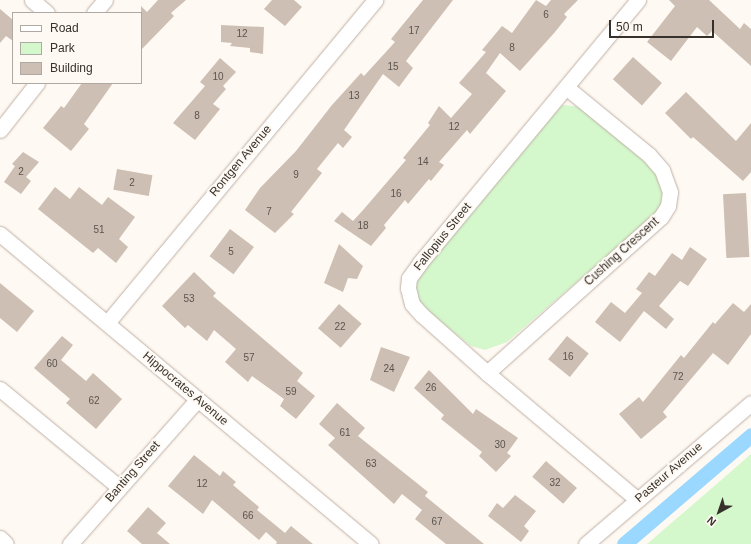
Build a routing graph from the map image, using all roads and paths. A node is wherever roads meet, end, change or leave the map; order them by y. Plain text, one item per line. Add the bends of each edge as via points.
1 (32, 0) edge
2 (105, 0) edge
3 (375, 0) edge
4 (638, 0) edge
5 (46, 12) edge
6 (95, 12) edge
7 (36, 84) edge
8 (566, 88) junction
9 (0, 130) edge
10 (0, 234) edge
11 (107, 323) junction
12 (487, 373) junction
13 (0, 389) edge
14 (197, 400) junction
15 (751, 403) edge
16 (119, 487) junction
17 (638, 500) junction
18 (0, 538) edge
19 (6, 544) edge
20 (70, 544) edge
21 (371, 544) edge
22 (586, 544) edge

1 - 5 street
2 - 6 street
3 - 11 street, Rontgen Avenue
4 - 8 street, Fallopius Street
7 - 9 street
8 - 12 street, Fallopius Street via 409,278 408,294 412,304
8 - 12 street, Cushing Crescent via 649,155 662,170 670,192 668,206 661,217
10 - 11 street, Hippocrates Avenue
11 - 14 street, Hippocrates Avenue
12 - 17 street, Fallopius Street
13 - 16 street
14 - 16 street, Banting Street
14 - 21 street, Hippocrates Avenue
15 - 17 street, Pasteur Avenue
16 - 20 street, Banting Street
17 - 22 street, Pasteur Avenue
18 - 19 street

